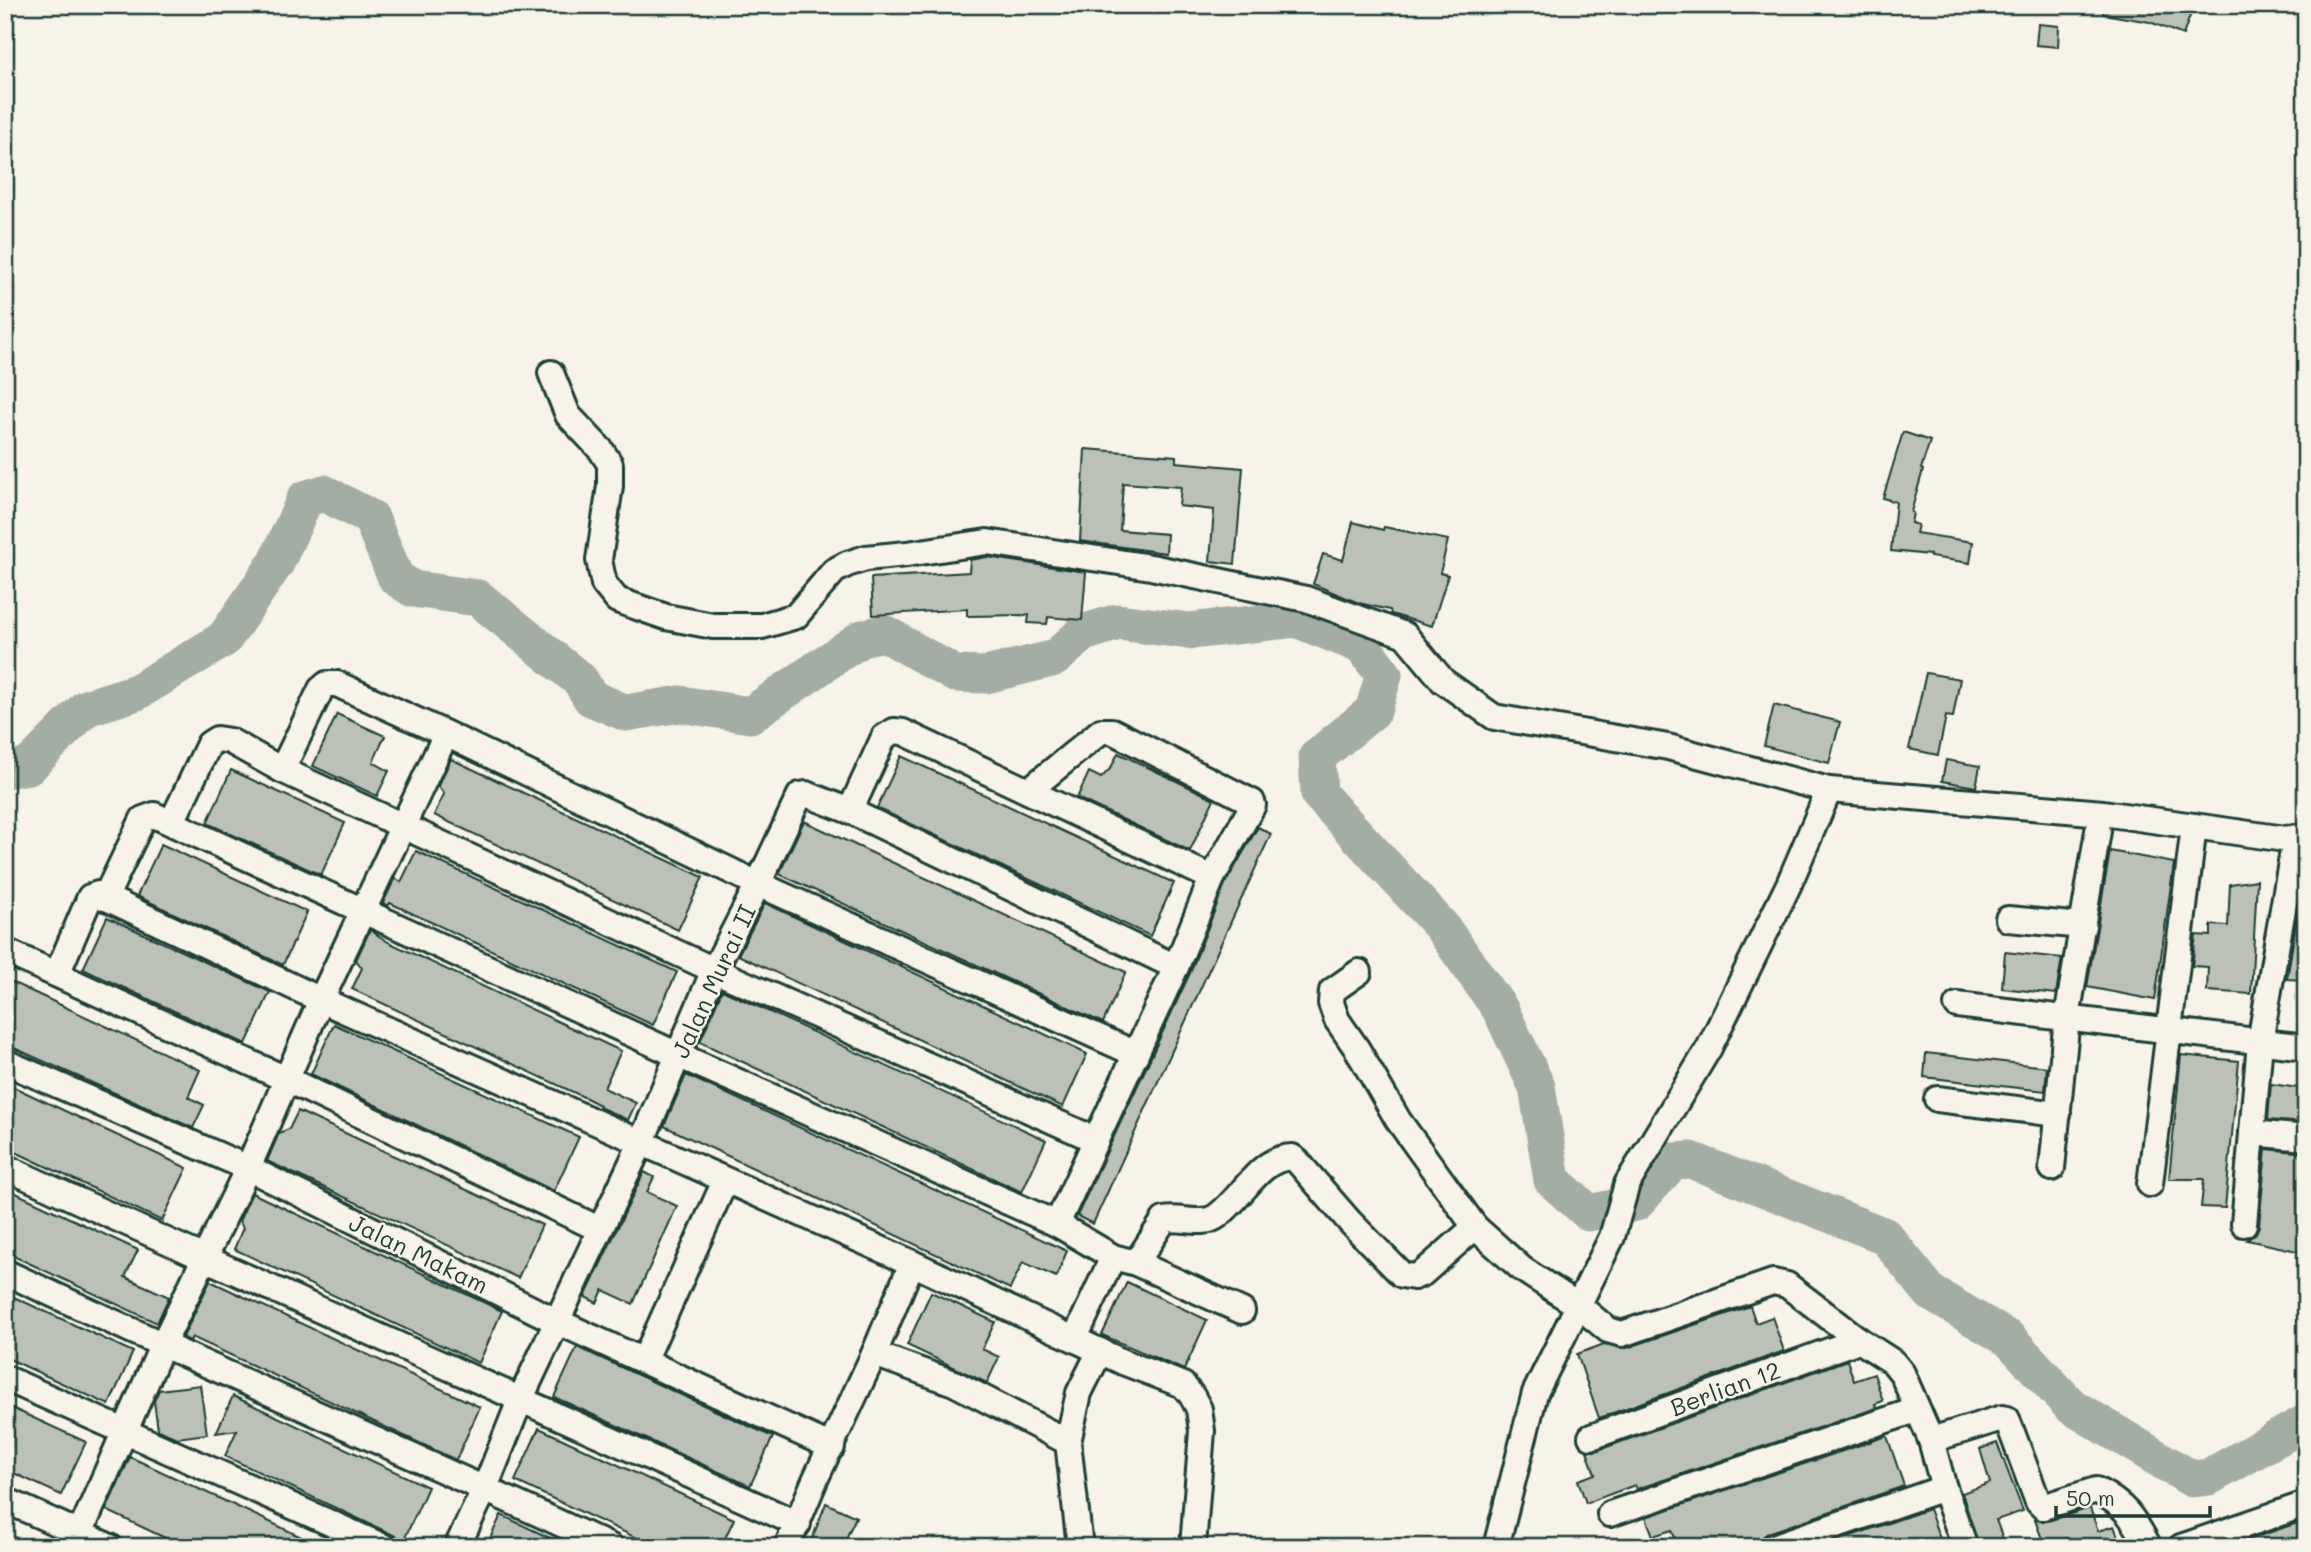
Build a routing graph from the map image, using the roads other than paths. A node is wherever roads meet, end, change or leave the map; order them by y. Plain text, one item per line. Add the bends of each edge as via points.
1 (551, 373) dead end
2 (446, 734) junction
3 (282, 770) junction
4 (1829, 790) junction
5 (1028, 791) junction
6 (850, 811) junction
7 (172, 822) junction
8 (403, 827) junction
9 (2194, 827) junction
10 (2098, 831) dead end
11 (2300, 838) edge
12 (1212, 878) junction
13 (758, 884) junction
14 (105, 898) junction
15 (363, 912) junction
16 (2008, 919) dead end
17 (2082, 926) junction
18 (5, 951) edge
19 (1176, 967) junction
20 (714, 970) junction
21 (1359, 972) dead end
22 (57, 974) junction
23 (321, 1000) junction
24 (1957, 1005) dead end
25 (2067, 1018) junction
26 (2169, 1031) junction
27 (2260, 1042) junction
28 (2306, 1047) edge
29 (1136, 1054) junction
30 (678, 1055) junction
31 (5, 1062) edge
32 (288, 1080) junction
33 (1937, 1099) dead end
34 (2058, 1114) junction
35 (2252, 1133) junction
36 (2306, 1138) edge
37 (1096, 1140) junction
38 (641, 1143) junction
39 (5, 1167) edge
40 (248, 1168) junction
41 (2052, 1168) dead end
42 (725, 1181) junction
43 (2150, 1184) dead end
44 (1057, 1224) junction
45 (2244, 1224) dead end
46 (1475, 1227) junction
47 (599, 1229) junction
48 (204, 1259) junction
49 (1124, 1260) junction
50 (912, 1263) junction
51 (5, 1272) edge
52 (1578, 1306) junction
53 (1242, 1311) dead end
54 (556, 1321) junction
55 (1075, 1338) junction
56 (1859, 1340) junction
57 (162, 1346) junction
58 (1100, 1350) junction
59 (874, 1354) junction
60 (644, 1361) junction
61 (5, 1378) edge
62 (521, 1398) junction
63 (1916, 1410) junction
64 (124, 1432) junction
65 (1591, 1437) dead end
66 (1931, 1440) junction
67 (1068, 1442) junction
68 (832, 1447) junction
69 (485, 1488) junction
70 (1944, 1488) junction
71 (5, 1500) edge
72 (2306, 1504) edge
73 (1610, 1514) dead end
74 (798, 1524) junction
75 (77, 1540) edge
76 (110, 1547) edge
77 (384, 1547) edge
78 (457, 1547) edge
79 (611, 1547) edge
80 (787, 1547) edge
81 (1080, 1547) edge
82 (1193, 1547) edge
83 (1496, 1547) edge
84 (1773, 1547) edge
85 (1965, 1547) edge
86 (2149, 1547) edge
87 (2181, 1547) edge

1 - 4 street via 568,415 610,464 599,560 604,584 617,600 666,617 713,626 762,626 796,616 834,571 847,564 987,542 1150,567 1306,599 1405,635 1443,681 1494,717 1668,747
2 - 3 street via 330,683 321,689
2 - 8 street
2 - 13 street
3 - 7 street via 230,741 214,739
3 - 8 street
4 - 9 street via 2025,805
4 - 52 street via 1709,1048 1627,1184 1612,1237
5 - 6 street via 903,732 894,732 884,737
5 - 12 street
5 - 12 street via 1101,731 1112,731 1252,802
6 - 13 street, Jalan Murai II via 800,795
6 - 19 street, Jalan Murai II
7 - 14 street via 154,815 144,818
7 - 15 street
8 - 15 street
8 - 20 street
9 - 11 street
9 - 26 street
10 - 17 street
11 - 27 street
12 - 19 street
13 - 20 street, Jalan Murai II
13 - 29 street
14 - 22 street via 98,894 90,897
14 - 23 street
15 - 23 street
15 - 30 street
16 - 17 street
17 - 25 street
18 - 22 street
19 - 29 street
20 - 30 street, Jalan Murai II
20 - 37 street
21 - 46 street via 1332,990 1336,1020 1398,1120
22 - 32 street
23 - 32 street
23 - 38 street
24 - 25 street
25 - 26 street
25 - 34 street
26 - 27 street
26 - 43 street
27 - 28 street
27 - 35 street
29 - 37 street
30 - 38 street, Jalan Murai II
30 - 44 street
31 - 40 street, Jalan Makam
32 - 40 street
32 - 47 street
33 - 34 street
34 - 41 street
35 - 36 street
35 - 45 street
37 - 44 street
38 - 42 street
38 - 47 street, Jalan Murai II
39 - 48 street
40 - 48 street
40 - 54 street, Jalan Makam
42 - 50 street
42 - 60 street
44 - 49 street
46 - 49 street via 1423,1273 1402,1275 1298,1163 1286,1157 1270,1163 1217,1217 1164,1220
46 - 52 street via 1515,1264
47 - 54 street, Jalan Murai II
48 - 57 street
48 - 62 street
49 - 53 street
49 - 55 street
50 - 55 street
50 - 59 street
51 - 57 street
52 - 56 street via 1608,1330 1622,1334 1780,1282
52 - 83 street via 1535,1393
54 - 60 street, Jalan Makam
54 - 62 street, Jalan Murai II
55 - 58 street
56 - 63 street via 1898,1367
56 - 65 street, Berlian 12
57 - 64 street
57 - 69 street
58 - 67 street via 1079,1393
58 - 82 street via 1183,1385 1199,1409 1202,1431
59 - 67 street via 954,1383
59 - 68 street
60 - 68 street, Jalan Makam
61 - 64 street
62 - 69 street, Jalan Murai II
62 - 74 street
63 - 66 street
63 - 73 street
64 - 75 street
64 - 77 street
66 - 70 street
66 - 86 street via 2007,1419 2043,1507 2095,1490 2117,1501 2132,1516
67 - 81 street
68 - 74 street
69 - 78 street, Jalan Murai II
69 - 79 street
70 - 84 street
70 - 85 street
71 - 75 street
72 - 87 street
74 - 80 street
75 - 76 street

